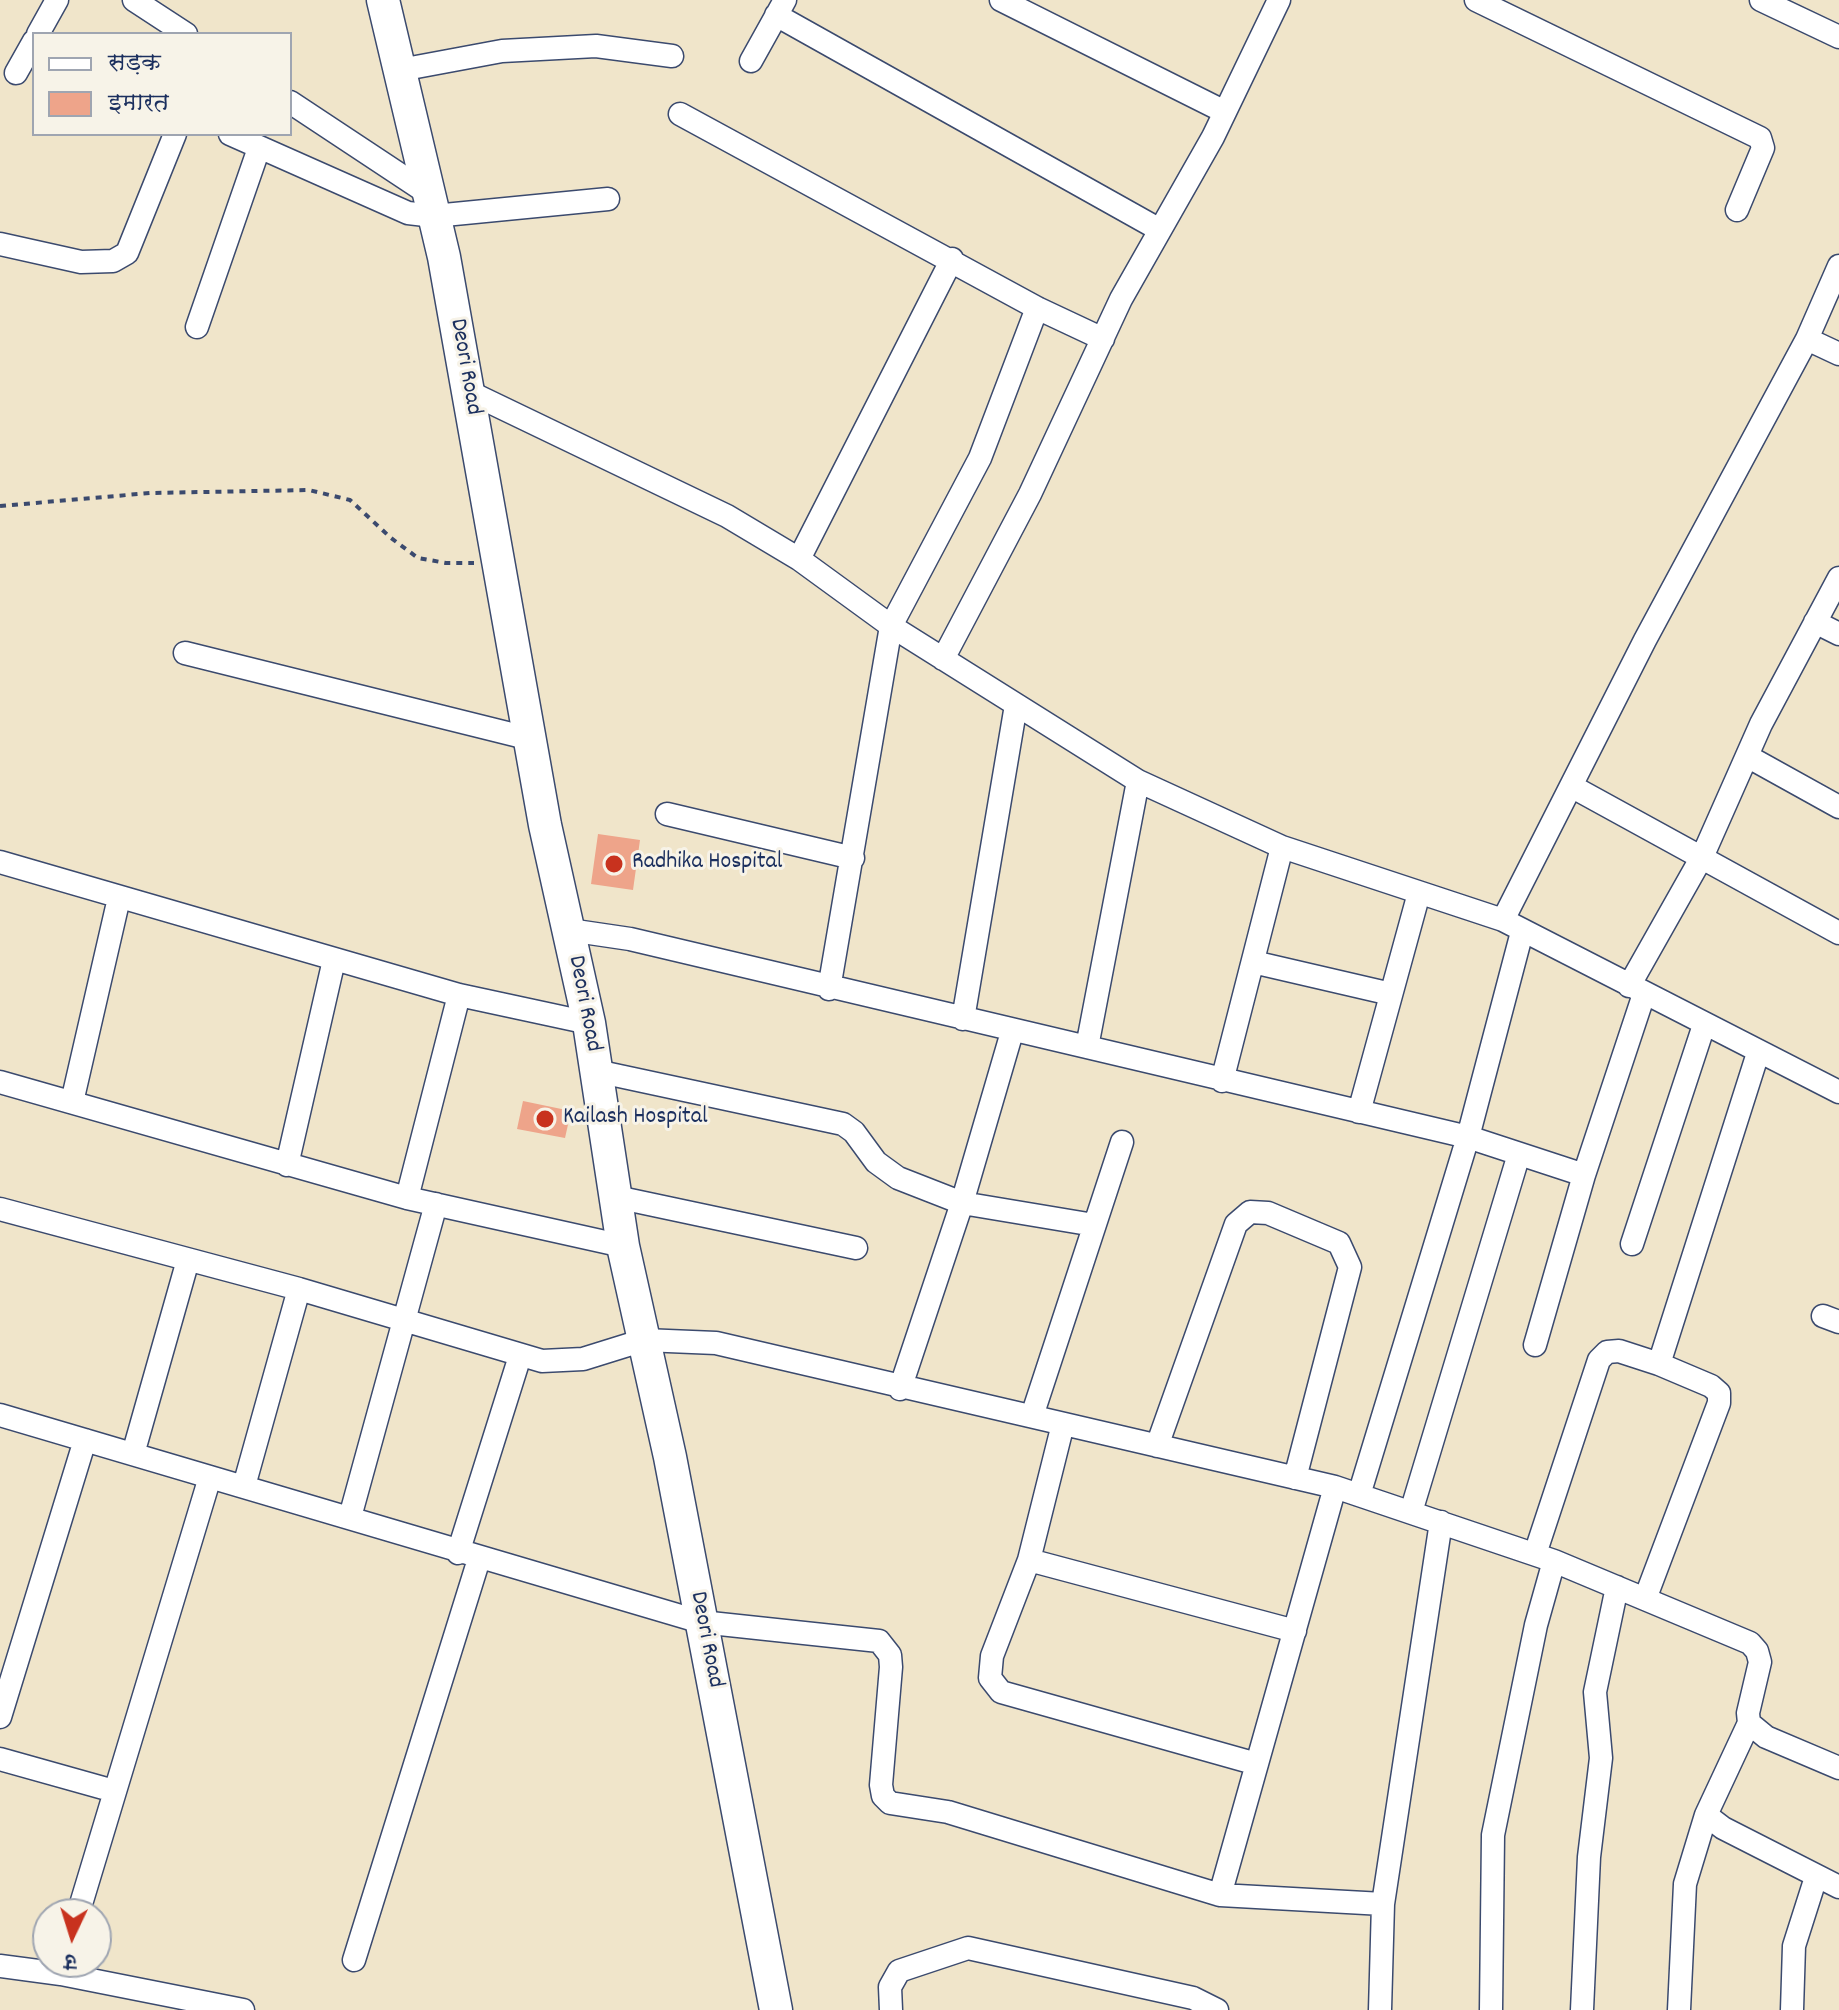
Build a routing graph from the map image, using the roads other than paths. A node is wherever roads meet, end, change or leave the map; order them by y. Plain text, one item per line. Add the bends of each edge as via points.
1 (57, 0) edge
2 (134, 0) edge
3 (383, 0) edge
4 (1001, 0) edge
5 (1279, 0) edge
6 (1476, 0) edge
7 (1761, 0) edge
8 (780, 8) edge
9 (39, 32) edge
10 (183, 32) edge
11 (1839, 37) edge
12 (32, 45) edge
13 (672, 56) dead end
14 (751, 61) dead end
15 (400, 70) junction
16 (17, 74) edge
17 (292, 103) edge
18 (1225, 112) junction
19 (680, 114) dead end
20 (174, 136) edge
21 (234, 136) edge
22 (259, 148) junction
23 (608, 199) dead end
24 (430, 204) junction
25 (1737, 210) dead end
26 (1160, 230) junction
27 (0, 244) edge
28 (952, 259) junction
29 (1839, 266) edge
30 (1037, 308) junction
31 (197, 327) dead end
32 (1103, 339) junction
33 (1807, 339) junction
34 (1839, 354) edge
35 (469, 392) junction
36 (799, 559) junction
37 (1839, 578) edge
38 (1815, 622) junction
39 (891, 626) junction
40 (1839, 634) edge
41 (185, 653) dead end
42 (943, 659) junction
43 (1016, 705) junction
44 (531, 739) junction
45 (1747, 756) junction
46 (1138, 781) junction
47 (1571, 786) junction
48 (1839, 807) edge
49 (667, 814) dead end
50 (1282, 847) junction
51 (1703, 855) junction
52 (853, 858) junction
53 (0, 862) edge
54 (1419, 893) junction
55 (119, 898) junction
56 (1513, 926) junction
57 (569, 930) junction
58 (1839, 933) edge
59 (334, 960) junction
60 (1253, 962) junction
61 (829, 989) junction
62 (1636, 990) junction
63 (1391, 994) junction
64 (459, 995) junction
65 (963, 1019) junction
66 (589, 1023) junction
67 (1704, 1025) junction
68 (1012, 1032) junction
69 (1087, 1047) junction
70 (1758, 1053) junction
71 (596, 1071) junction
72 (1222, 1081) junction
73 (0, 1082) edge
74 (1839, 1092) edge
75 (72, 1102) junction
76 (1359, 1112) junction
77 (1468, 1137) junction
78 (1122, 1142) dead end
79 (1519, 1154) junction
80 (287, 1165) junction
81 (1584, 1175) junction
82 (616, 1197) junction
83 (407, 1198) junction
84 (962, 1203) junction
85 (436, 1204) junction
86 (0, 1209) edge
87 (1094, 1225) junction
88 (1632, 1244) dead end
89 (623, 1246) junction
90 (856, 1248) dead end
91 (188, 1260) junction
92 (299, 1289) junction
93 (404, 1323) junction
94 (644, 1340) junction
95 (1535, 1345) dead end
96 (520, 1356) junction
97 (1659, 1364) junction
98 (900, 1389) junction
99 (0, 1415) edge
100 (1032, 1416) junction
101 (1063, 1424) junction
102 (85, 1440) junction
103 (1157, 1446) junction
104 (133, 1454) junction
105 (210, 1477) junction
106 (1295, 1478) junction
107 (244, 1486) junction
108 (1335, 1487) junction
109 (1359, 1495) junction
110 (1411, 1512) junction
111 (350, 1517) junction
112 (1441, 1522) junction
113 (468, 1556) junction
114 (1544, 1557) junction
115 (1029, 1560) junction
116 (1617, 1587) junction
117 (1645, 1599) junction
118 (701, 1622) junction
119 (1295, 1631) junction
120 (0, 1717) edge
121 (1749, 1723) junction
122 (0, 1759) edge
123 (1257, 1764) junction
124 (1839, 1768) edge
125 (114, 1791) junction
126 (1706, 1815) junction
127 (1816, 1877) junction
128 (1839, 1887) edge
129 (1220, 1895) junction
130 (83, 1898) edge
131 (1383, 1904) junction
132 (354, 1960) dead end
133 (0, 1966) edge
134 (32, 1967) edge
135 (106, 1978) edge
136 (243, 2010) edge
137 (776, 2010) edge
138 (891, 2010) edge
139 (1217, 2010) edge
140 (1380, 2010) edge
141 (1491, 2010) edge
142 (1582, 2010) edge
143 (1679, 2010) edge
144 (1792, 2010) edge

1 - 9 street
2 - 10 street
3 - 15 street, Deori Road
4 - 18 street
5 - 18 street
6 - 25 street via 1760,138 1763,148
7 - 11 street
8 - 14 street
8 - 26 street
12 - 16 street
13 - 15 street via 580,47 502,51
15 - 24 street, Deori Road
17 - 24 street
18 - 26 street
19 - 28 street
20 - 27 street via 127,253 113,261 81,262
21 - 22 street
22 - 24 street via 408,213
22 - 31 street
23 - 24 street
24 - 35 street, Deori Road
26 - 32 street
28 - 30 street
28 - 36 street
29 - 33 street
30 - 32 street
30 - 39 street via 980,458
32 - 42 street via 1030,494
33 - 34 street
33 - 47 street
35 - 36 street via 727,516
35 - 44 street, Deori Road
36 - 39 street
37 - 38 street
38 - 40 street
38 - 45 street
39 - 42 street
39 - 52 street
41 - 44 street
42 - 43 street
43 - 46 street
43 - 65 street
44 - 57 street, Deori Road
45 - 48 street
45 - 51 street
46 - 50 street
46 - 69 street
47 - 51 street
47 - 56 street
49 - 52 street
50 - 54 street
50 - 60 street
51 - 58 street
51 - 62 street
52 - 61 street
53 - 55 street
54 - 56 street
54 - 63 street
55 - 59 street
55 - 75 street
56 - 62 street
56 - 77 street
57 - 61 street via 630,939
57 - 66 street, Deori Road
59 - 64 street
59 - 80 street
60 - 63 street
60 - 72 street
61 - 65 street
62 - 67 street
62 - 81 street
63 - 76 street
64 - 66 street
64 - 83 street
65 - 68 street
66 - 71 street, Deori Road
67 - 70 street
67 - 88 street
68 - 69 street
68 - 84 street
69 - 72 street
70 - 74 street
70 - 97 street
71 - 82 street, Deori Road
71 - 84 street via 843,1124 885,1171
72 - 76 street
73 - 75 street
75 - 80 street
76 - 77 street
77 - 79 street
77 - 109 street
78 - 87 street
79 - 81 street
79 - 110 street
80 - 83 street
81 - 95 street
82 - 89 street, Deori Road
82 - 90 street
83 - 85 street
84 - 87 street
84 - 98 street
85 - 89 street
85 - 93 street
86 - 91 street
87 - 100 street
89 - 94 street, Deori Road
91 - 92 street
91 - 104 street
92 - 93 street
92 - 107 street
93 - 96 street
93 - 111 street
94 - 96 street via 583,1359
94 - 98 street via 716,1343
94 - 118 street, Deori Road
96 - 113 street
97 - 114 street via 1619,1351 1607,1352 1599,1360
97 - 117 street via 1711,1386 1719,1393 1719,1403
98 - 100 street
99 - 102 street
100 - 101 street
101 - 103 street
101 - 115 street
102 - 104 street
102 - 120 street
103 - 106 street
103 - 106 street via 1236,1224 1250,1212 1268,1213 1339,1243 1350,1267
104 - 105 street
105 - 107 street
105 - 125 street
106 - 108 street
107 - 111 street
108 - 109 street
108 - 119 street
109 - 110 street
110 - 112 street
111 - 113 street
112 - 114 street
112 - 131 street
113 - 118 street
113 - 132 street
114 - 116 street
114 - 141 street via 1536,1625 1493,1835
115 - 119 street
115 - 123 street via 992,1656 990,1678 1001,1692
116 - 117 street
116 - 142 street via 1595,1692 1601,1758 1589,1857
117 - 121 street via 1750,1643 1757,1651 1760,1662
118 - 129 street via 879,1641 890,1655 891,1667 881,1785 890,1803 948,1812
118 - 137 street, Deori Road
119 - 123 street
121 - 124 street via 1766,1737
121 - 126 street
122 - 125 street
123 - 129 street
125 - 130 street
126 - 127 street
126 - 143 street via 1685,1884
127 - 128 street
127 - 144 street via 1794,1946
129 - 131 street
131 - 140 street
133 - 134 street
135 - 136 street
138 - 139 street via 890,1987 899,1971 968,1948 1193,1998

